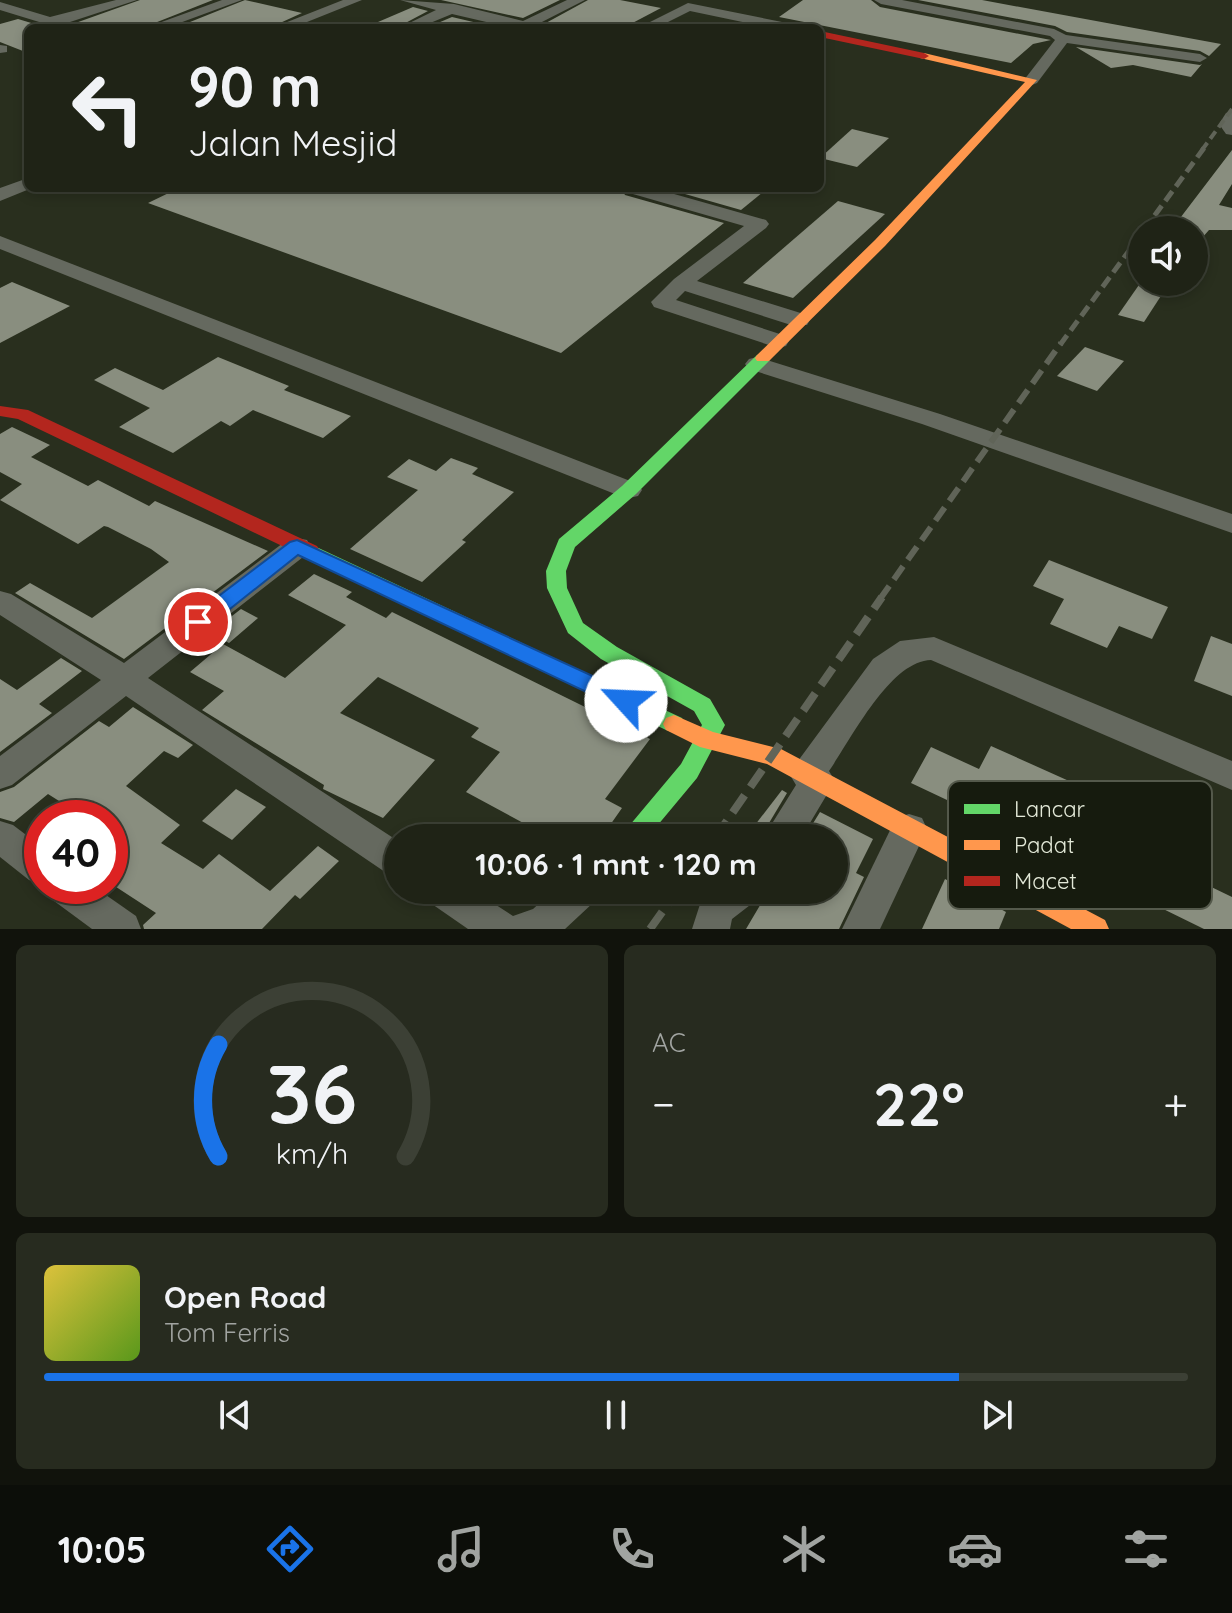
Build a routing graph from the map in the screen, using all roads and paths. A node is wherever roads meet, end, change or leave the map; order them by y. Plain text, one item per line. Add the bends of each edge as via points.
1 (130, 0) edge
2 (235, 0) edge
3 (355, 0) edge
4 (407, 0) edge
5 (474, 0) edge
6 (578, 0) edge
7 (881, 0) edge
8 (685, 3) edge
9 (43, 4) dead end
10 (0, 6) edge
11 (452, 10) junction
12 (17, 11) junction
13 (164, 24) edge
14 (290, 24) edge
15 (416, 24) edge
16 (514, 24) edge
17 (533, 24) edge
18 (651, 24) edge
19 (775, 24) edge
20 (824, 35) edge
21 (1063, 39) junction
22 (1200, 58) dead end
23 (1032, 80) junction
24 (1232, 116) edge
25 (1232, 130) edge
26 (24, 185) edge
27 (647, 192) edge
28 (0, 195) edge
29 (0, 242) edge
30 (681, 283) junction
31 (799, 320) junction
32 (778, 341) junction
33 (757, 364) junction
34 (2, 412) edge
35 (629, 490) junction
36 (1232, 524) edge
37 (297, 547) junction
38 (0, 601) edge
39 (125, 679) junction
40 (708, 740) junction
41 (0, 775) edge
42 (1232, 776) edge
43 (813, 778) junction
44 (646, 824) edge
45 (788, 824) edge
46 (909, 829) junction
47 (0, 836) edge
48 (948, 850) edge
49 (384, 852) edge
50 (24, 855) edge
51 (88, 904) edge
52 (463, 904) edge
53 (566, 904) edge
54 (723, 904) edge
55 (1059, 909) edge
56 (122, 929) edge
57 (500, 929) edge
58 (526, 929) edge
59 (711, 929) edge
60 (861, 929) edge
61 (1096, 929) edge

1 - 12 street via 62,20
2 - 13 street
3 - 14 street
4 - 11 street
5 - 11 street
6 - 17 street
7 - 21 street via 1049,31
8 - 18 street
8 - 19 street
9 - 12 street
10 - 12 street
11 - 15 street
11 - 16 street
20 - 23 street
21 - 22 street
21 - 23 street
23 - 31 street via 880,243
24 - 25 street via 1227,124
26 - 28 street
27 - 30 street via 759,224
29 - 35 street
30 - 31 street
30 - 32 street via 662,302
31 - 32 street
32 - 33 street
33 - 35 street
33 - 36 street
34 - 37 street via 22,414
35 - 40 street via 566,544 556,571 557,588 575,628 702,705 714,725
37 - 39 street
37 - 40 street
38 - 39 street
39 - 41 street
39 - 49 street
40 - 43 street via 773,756
40 - 44 street
42 - 43 street via 934,648 911,649 884,667
43 - 45 street
43 - 46 street
46 - 48 street
46 - 60 street
47 - 50 street
51 - 56 street
52 - 57 street
53 - 58 street via 546,922
54 - 59 street via 715,910
55 - 61 street

